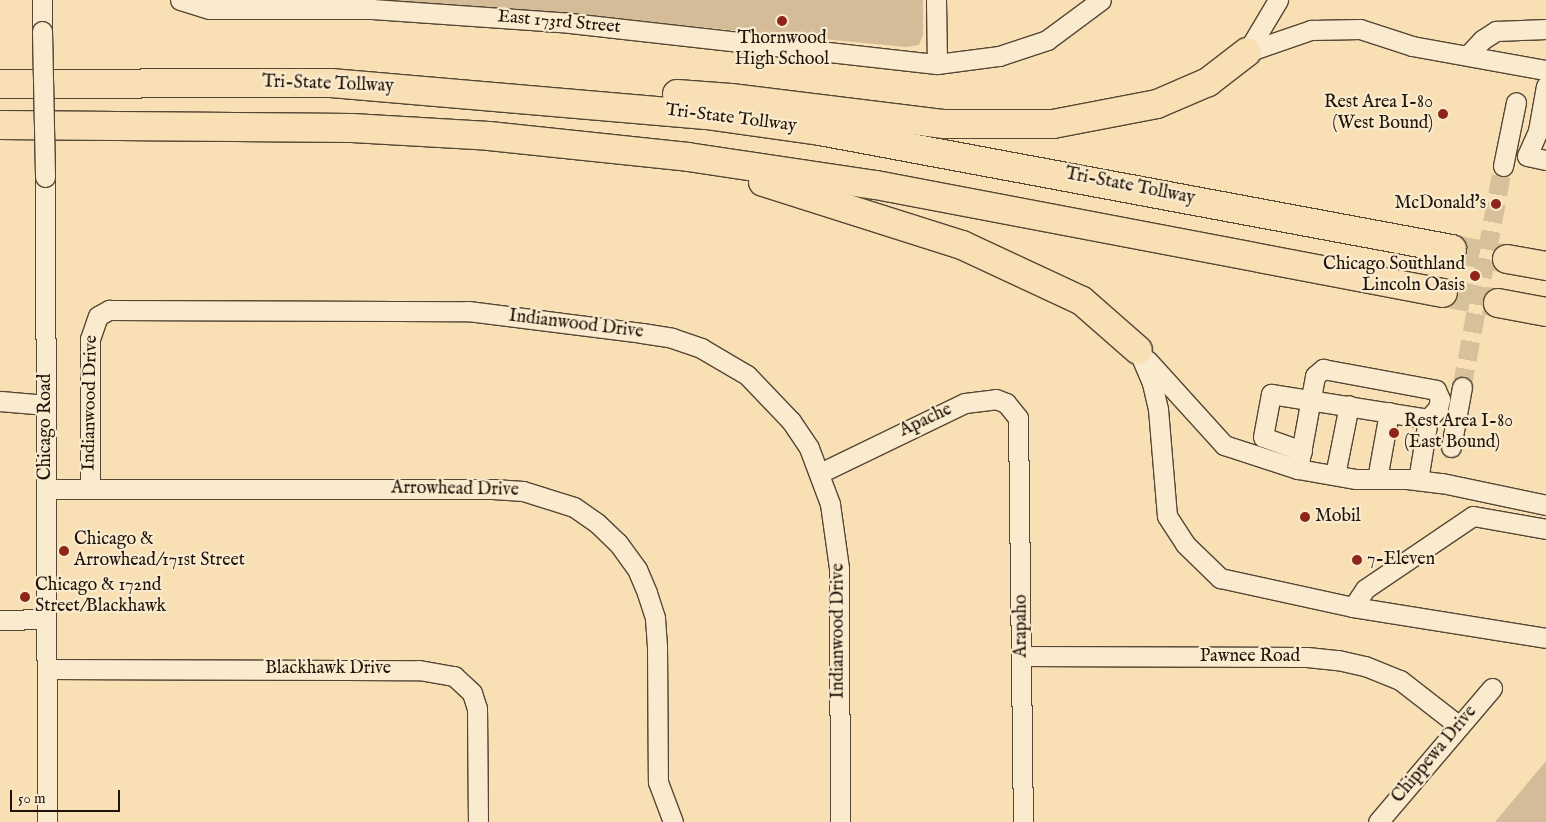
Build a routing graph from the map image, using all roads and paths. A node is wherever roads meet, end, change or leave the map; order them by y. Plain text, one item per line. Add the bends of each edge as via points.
1 (42, 0) edge
2 (180, 0) edge
3 (936, 0) edge
4 (1101, 0) edge
5 (1278, 0) edge
6 (1546, 29) edge
7 (1247, 52) junction
8 (1469, 54) junction
9 (937, 64) junction
10 (1546, 70) edge
11 (0, 84) edge
12 (1546, 86) edge
13 (516, 96) junction
14 (1516, 102) dead end
15 (0, 125) edge
16 (1542, 132) edge
17 (688, 157) junction
18 (1546, 160) edge
19 (1503, 166) tunnel mouth
20 (1452, 249) tunnel mouth
21 (1507, 259) tunnel mouth
22 (1546, 266) edge
23 (1443, 293) tunnel mouth
24 (1498, 303) tunnel mouth
25 (1546, 312) edge
26 (1138, 350) junction
27 (1462, 387) tunnel mouth
28 (1311, 398) junction
29 (0, 401) edge
30 (46, 405) junction
31 (1349, 405) junction
32 (1389, 412) junction
33 (1428, 419) junction
34 (1021, 430) joint
35 (1451, 448) dead end
36 (1300, 460) junction
37 (820, 472) junction
38 (1336, 475) junction
39 (1377, 479) junction
40 (1418, 480) junction
41 (46, 489) junction
42 (90, 489) junction
43 (1546, 505) edge
44 (1546, 529) edge
45 (1353, 607) junction
46 (46, 619) junction
47 (0, 620) edge
48 (1546, 638) edge
49 (1022, 656) junction
50 (47, 669) junction
51 (1492, 688) dead end
52 (1458, 726) junction
53 (47, 822) edge
54 (478, 822) edge
55 (673, 822) edge
56 (840, 822) edge
57 (1023, 822) edge
58 (1378, 822) edge

1 - 30 street, Chicago Road, bridge
2 - 9 street, East 173rd Street via 210,9 372,9 570,23
3 - 9 street
4 - 9 street, East 173rd Street via 1047,40 999,56
5 - 7 street
6 - 8 street via 1496,31
7 - 8 street via 1311,30 1360,29 1412,46
7 - 13 highway via 1208,82 1157,104 1053,124 1024,126 944,124 731,98 596,89
8 - 10 street
11 - 13 highway, Tri-State Tollway via 332,83
12 - 16 street
13 - 20 highway, Tri-State Tollway via 706,115 820,131
14 - 19 street
15 - 17 highway via 352,128 489,136
16 - 18 street via 1527,156
17 - 23 highway via 876,185
17 - 26 highway via 962,245 1082,301
21 - 22 highway
24 - 25 highway
26 - 36 street via 1224,444
26 - 45 street via 1158,408 1167,516 1184,544 1220,578
27 - 35 street
28 - 31 street
28 - 33 street via 1315,376 1323,369 1436,390 1440,399 1438,408
28 - 36 street
28 - 36 street via 1270,394 1262,432 1266,441
29 - 30 street
30 - 41 street, Chicago Road
31 - 32 street
31 - 38 street
32 - 33 street
32 - 39 street
33 - 40 street
34 - 37 street, Apache via 1018,418 1006,403 982,399 945,411
34 - 49 street, Arapaho
36 - 38 street
37 - 42 street, Indianwood Drive via 791,421 747,375 701,348 672,338 428,308 119,308 98,316 90,339
37 - 56 street, Indianwood Drive via 830,504 839,568
38 - 39 street
39 - 40 street
40 - 43 street
41 - 42 street, Arrowhead Drive
41 - 46 street, Chicago Road
42 - 55 street, Arrowhead Drive via 493,489 523,491 574,507 618,543 637,569 652,609 657,646 658,782
44 - 45 street via 1473,516 1365,589
45 - 48 street
46 - 47 street
46 - 50 street, Chicago Road
49 - 52 street, Pawnee Road via 1307,657 1338,660 1365,666 1400,680
49 - 57 street, Arapaho
50 - 53 street, Chicago Road
50 - 54 street, Blackhawk Drive via 420,670 454,676 472,693 477,708
51 - 52 street, Chippewa Drive
52 - 58 street, Chippewa Drive

